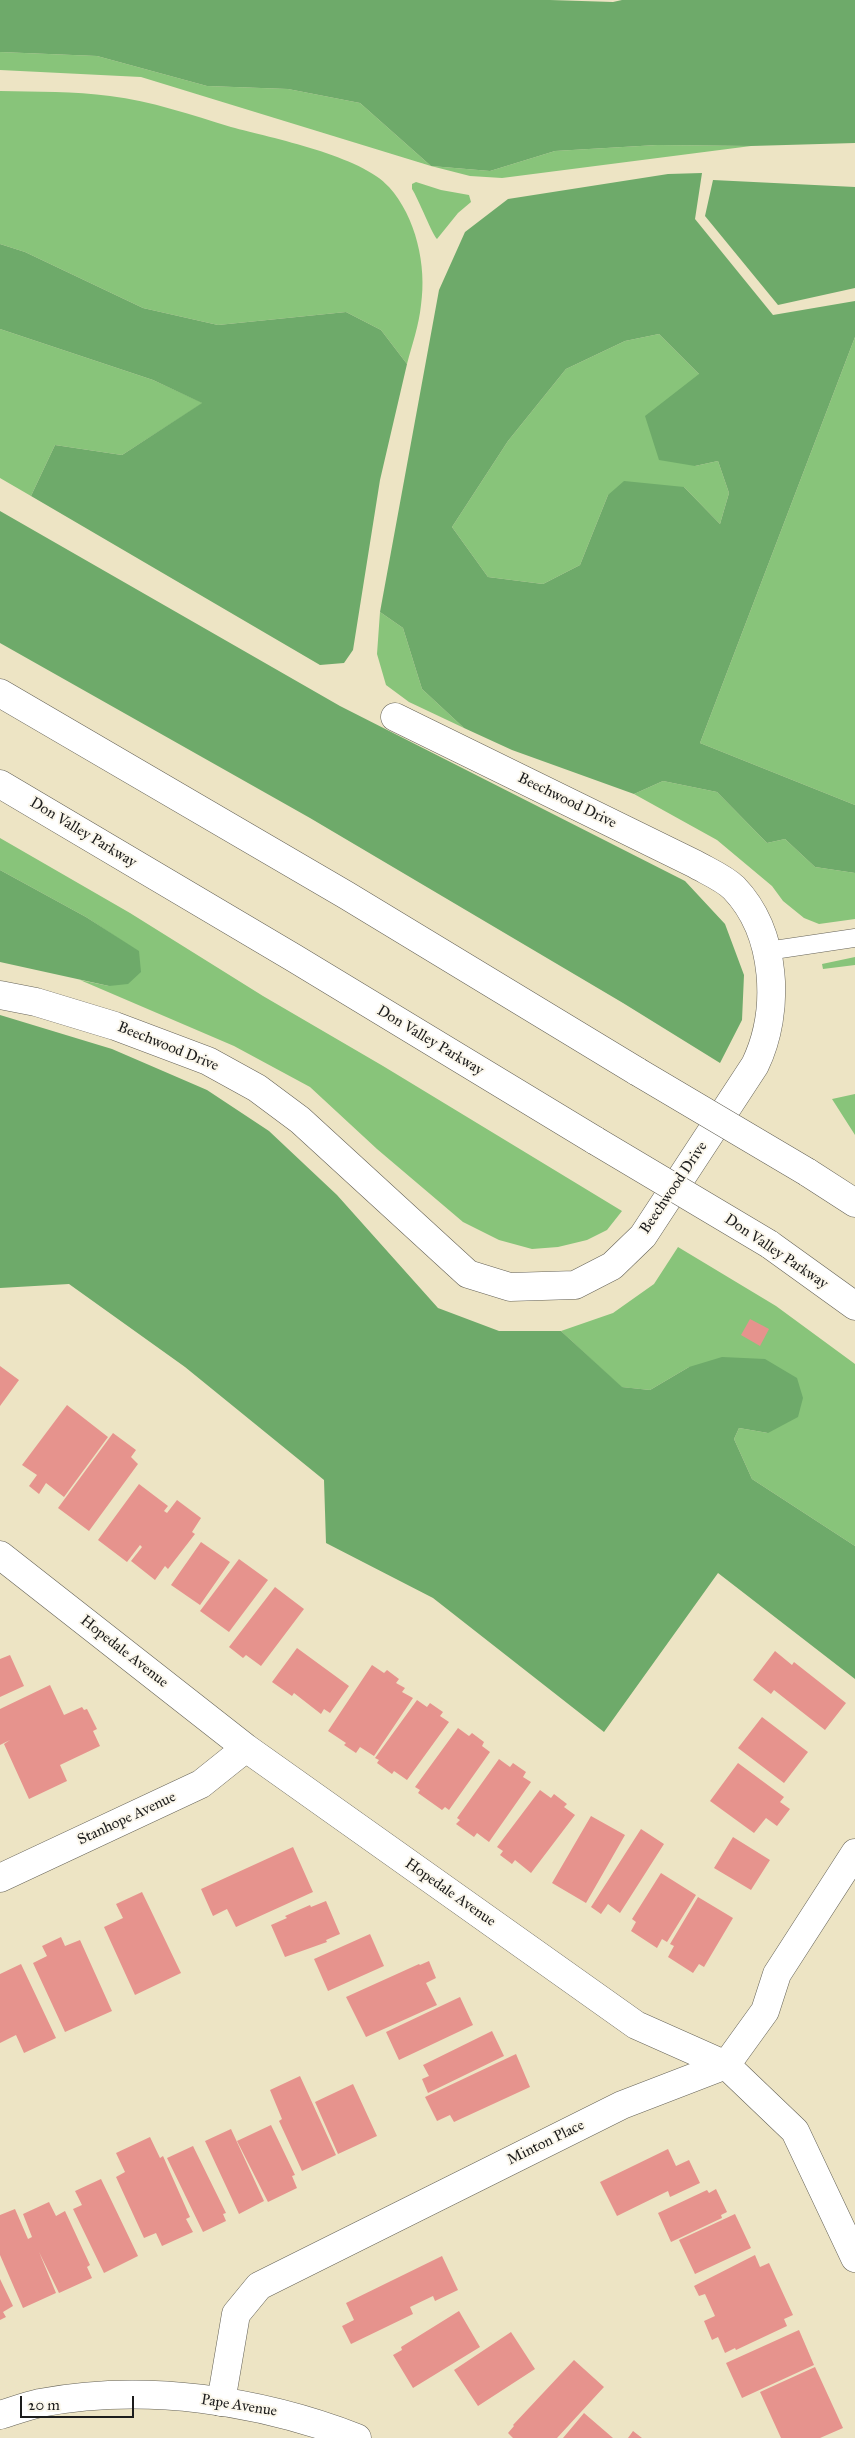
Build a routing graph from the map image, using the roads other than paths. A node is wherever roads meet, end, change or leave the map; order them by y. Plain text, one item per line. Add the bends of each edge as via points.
1 (0, 693) edge
2 (395, 717) dead end
3 (0, 784) edge
4 (855, 938) edge
5 (767, 951) junction
6 (0, 995) edge
7 (855, 1203) edge
8 (855, 1306) edge
9 (0, 1555) edge
10 (246, 1748) junction
11 (855, 1853) edge
12 (0, 1878) edge
13 (726, 2065) junction
14 (855, 2258) edge
15 (221, 2402) junction
16 (0, 2416) edge
17 (357, 2438) edge

1 - 7 main road, bridge via 346,895
2 - 5 main road, Beechwood Drive via 695,864 733,887 749,906
3 - 8 main road, Don Valley Parkway, bridge via 769,1244
4 - 5 lane
5 - 6 main road, Beechwood Drive via 772,1004 765,1045 756,1065 643,1236 612,1266 575,1285 510,1287 468,1274 300,1120 257,1088 208,1061 115,1026 36,1002
9 - 10 main road, Hopedale Avenue
10 - 12 main road, Stanhope Avenue via 201,1784
10 - 13 main road, Hopedale Avenue via 636,2025
11 - 13 main road via 777,1974 765,2012
13 - 14 main road, Hopedale Avenue via 795,2131
13 - 15 main road, Minton Place via 622,2105 260,2286 236,2314
15 - 16 main road, Pape Avenue via 134,2395 93,2397 39,2404
15 - 17 main road, Pape Avenue via 278,2412

